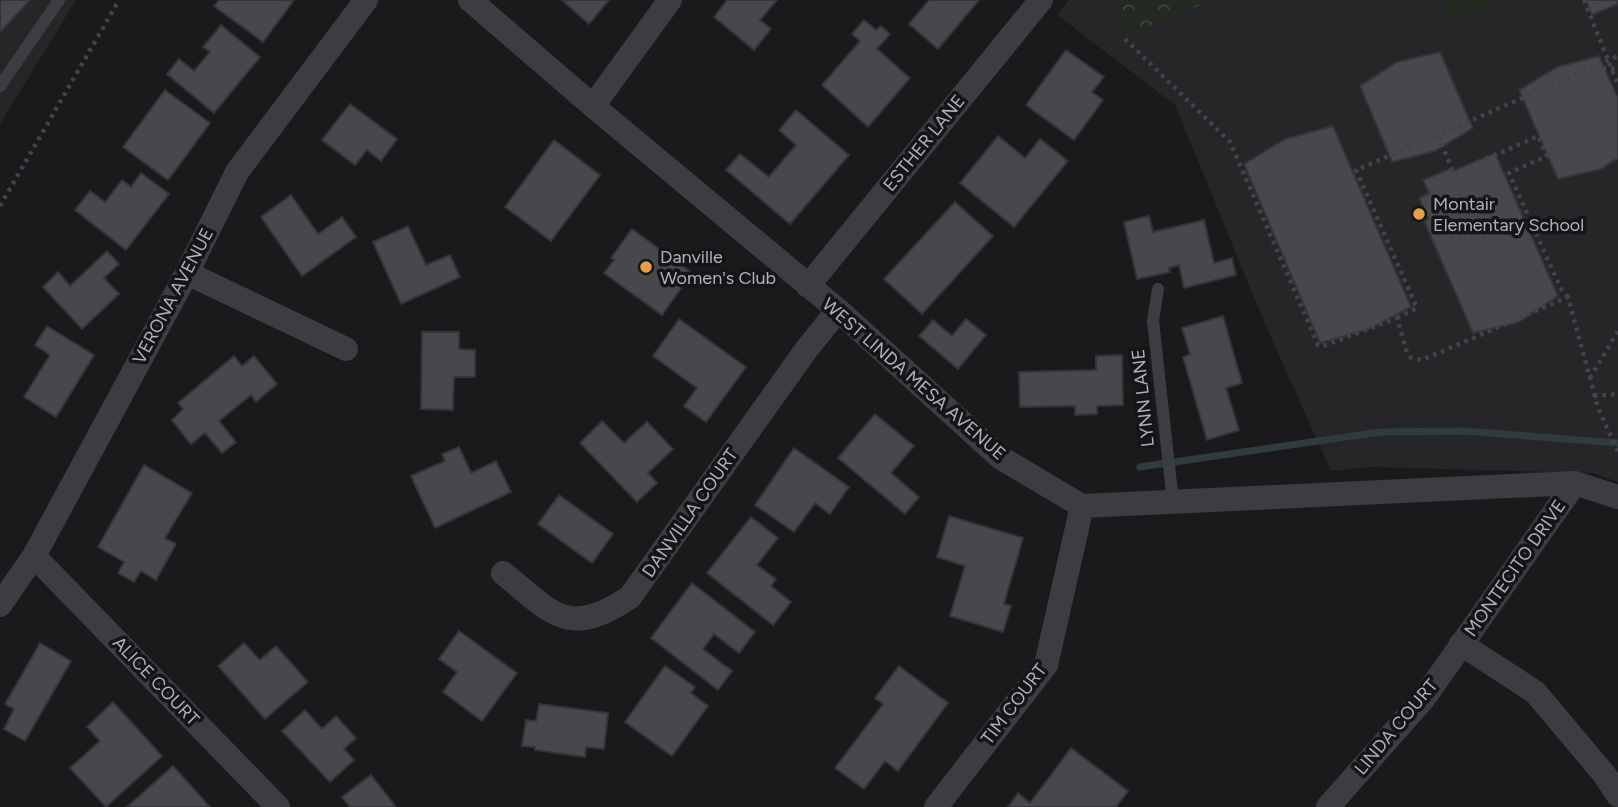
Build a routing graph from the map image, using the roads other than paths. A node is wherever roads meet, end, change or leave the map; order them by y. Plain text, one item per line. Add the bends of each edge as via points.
1 (59, 0) edge
2 (366, 0) edge
3 (470, 0) edge
4 (670, 0) edge
5 (1041, 0) edge
6 (0, 86) edge
7 (593, 106) junction
8 (187, 273) junction
9 (807, 286) junction
10 (1158, 289) dead end
11 (838, 310) junction
12 (346, 349) dead end
13 (1575, 482) junction
14 (1171, 491) junction
15 (1618, 497) edge
16 (1082, 506) junction
17 (34, 555) junction
18 (503, 573) dead end
19 (0, 605) edge
20 (1461, 644) junction
21 (1618, 795) edge
22 (278, 807) edge
23 (936, 807) edge
24 (1328, 807) edge

1 - 6 lane
2 - 8 street, VERONA AVENUE via 237,172
3 - 7 street, WEST LINDA MESA AVENUE
4 - 7 street
5 - 9 street, ESTHER LANE
7 - 9 street, WEST LINDA MESA AVENUE
8 - 12 street
8 - 17 street, VERONA AVENUE
9 - 11 street, WEST LINDA MESA AVENUE
10 - 14 lane, LYNN LANE via 1153,321
11 - 16 street, WEST LINDA MESA AVENUE via 1001,458
11 - 18 street, DANVILLA COURT via 630,597 612,610 571,620 550,611
13 - 14 street
13 - 15 street
13 - 20 street, MONTECITO DRIVE
14 - 16 street
16 - 23 street, TIM COURT via 1046,665
17 - 19 street, VERONA AVENUE
17 - 22 street, ALICE COURT
20 - 21 street, MONTECITO DRIVE via 1535,692
20 - 24 street, LINDA COURT via 1424,698

